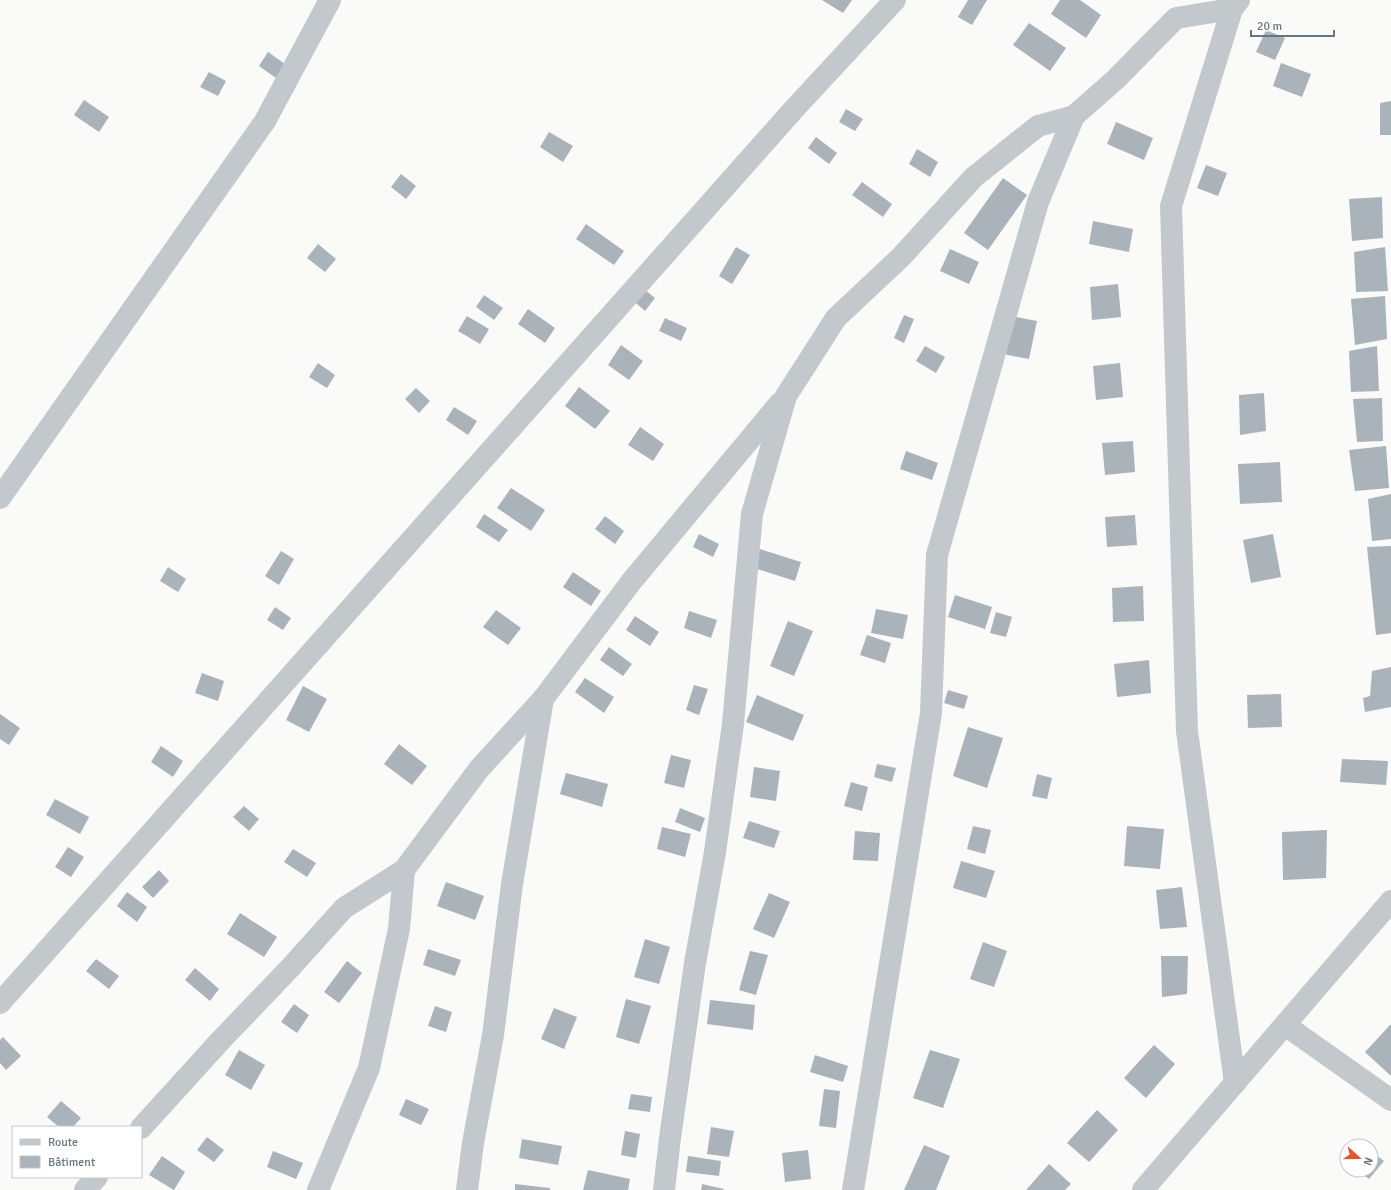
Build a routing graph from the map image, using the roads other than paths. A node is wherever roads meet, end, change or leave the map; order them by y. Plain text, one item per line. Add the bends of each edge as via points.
1 (330, 0) edge
2 (896, 0) edge
3 (1235, 4) edge
4 (1074, 116) junction
5 (786, 396) junction
6 (0, 498) edge
7 (543, 699) junction
8 (404, 870) junction
9 (1391, 901) edge
10 (0, 1003) edge
11 (1285, 1025) junction
12 (1235, 1083) junction
13 (1391, 1100) edge
14 (142, 1127) edge
15 (95, 1178) edge
16 (85, 1190) edge
17 (318, 1190) edge
18 (467, 1190) edge
19 (664, 1190) edge
20 (853, 1190) edge
21 (1143, 1190) edge

1 - 6 street via 265,121
2 - 10 street via 790,114
3 - 4 street via 1176,18 1115,80
3 - 12 street via 1171,206 1186,731
4 - 5 street via 1038,126 974,177 901,256 836,318
4 - 20 street via 1038,202 937,555 931,714
5 - 7 street via 631,582
5 - 19 street via 752,514 732,724 715,852 695,963
7 - 8 street via 479,769
7 - 18 street via 512,884 493,1035
8 - 14 street via 344,908
8 - 17 street via 399,929 370,1068
9 - 11 street
11 - 12 street
11 - 13 street
12 - 21 street
15 - 16 street

